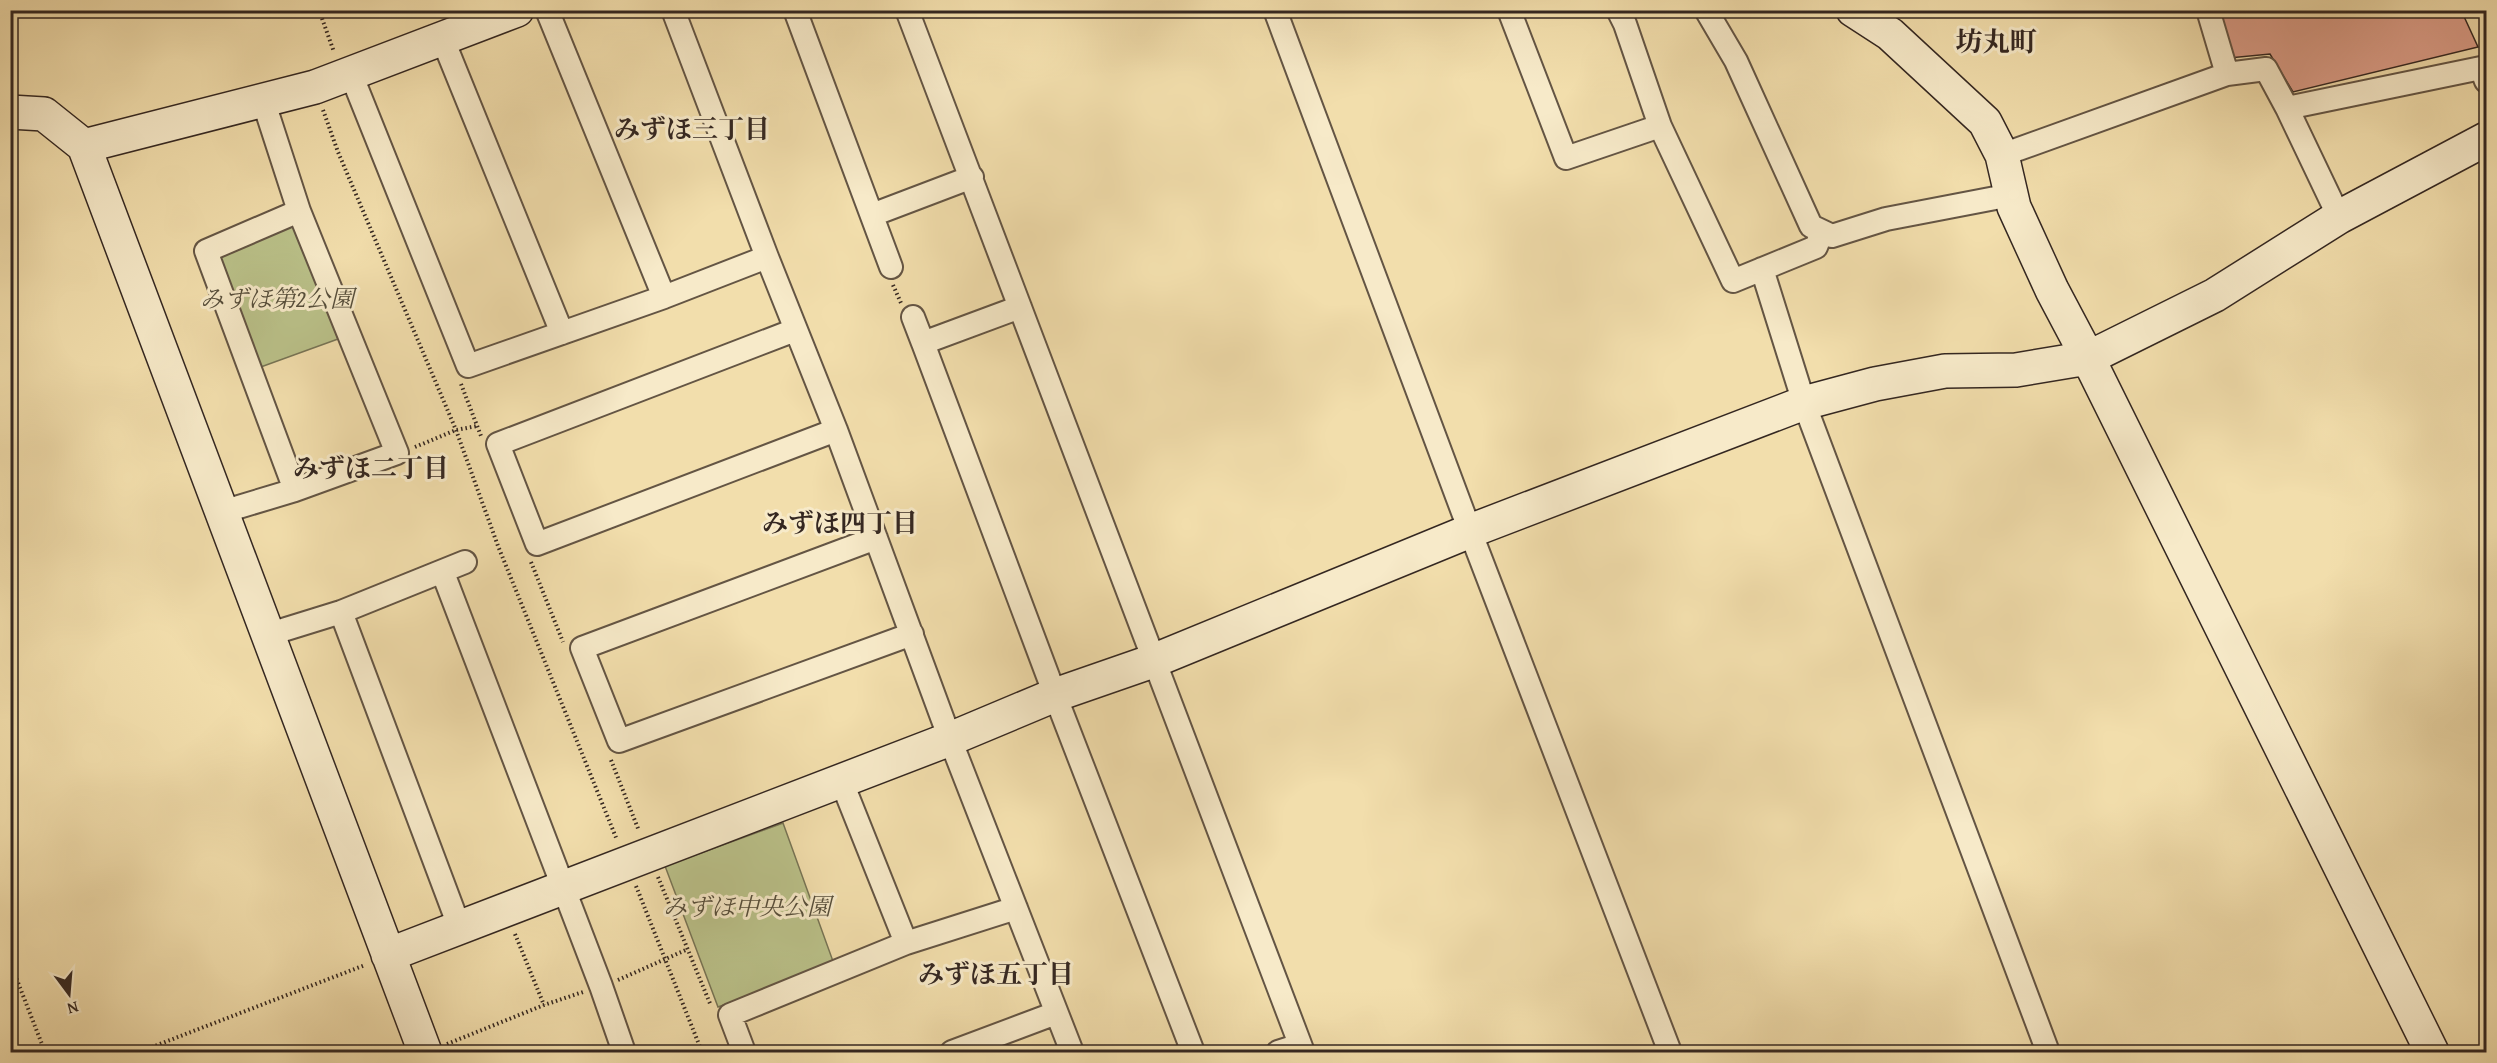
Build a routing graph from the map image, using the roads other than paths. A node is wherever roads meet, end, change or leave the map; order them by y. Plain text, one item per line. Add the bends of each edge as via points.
1 (517, 10) edge
2 (547, 10) edge
3 (673, 10) edge
4 (795, 10) edge
5 (908, 10) edge
6 (1275, 10) edge
7 (1509, 10) edge
8 (1618, 10) edge
9 (1706, 10) edge
10 (1853, 10) edge
11 (2208, 10) edge
12 (443, 40) junction
13 (2227, 74) junction
14 (336, 79) junction
15 (2487, 81) edge
16 (263, 100) junction
17 (2287, 108) junction
18 (10, 112) edge
19 (1660, 126) junction
20 (2487, 139) edge
21 (84, 146) junction
22 (2002, 155) junction
23 (972, 177) junction
24 (2011, 195) junction
25 (299, 211) junction
26 (872, 215) junction
27 (2338, 217) junction
28 (1822, 232) junction
29 (767, 257) junction
30 (891, 267) road end
31 (1762, 269) junction
32 (664, 297) junction
33 (1020, 307) junction
34 (913, 317) road end
35 (795, 330) junction
36 (562, 333) junction
37 (923, 343) junction
38 (2088, 358) junction
39 (1804, 403) junction
40 (836, 430) junction
41 (295, 490) junction
42 (222, 512) junction
43 (1470, 531) junction
44 (876, 538) junction
45 (465, 562) dead end
46 (443, 573) junction
47 (341, 612) junction
48 (912, 633) junction
49 (270, 634) junction
50 (1153, 661) junction
51 (1055, 695) junction
52 (950, 739) junction
53 (841, 780) junction
54 (563, 887) junction
55 (1016, 908) junction
56 (459, 926) junction
57 (906, 944) junction
58 (388, 955) junction
59 (1056, 1013) junction
60 (1301, 1049) edge
61 (431, 1050) edge
62 (620, 1052) edge
63 (744, 1053) edge
64 (952, 1053) edge
65 (1072, 1053) edge
66 (1193, 1053) edge
67 (1278, 1053) edge
68 (1670, 1053) edge
69 (2048, 1053) edge
70 (2432, 1053) edge

1 - 12 street
2 - 32 street
3 - 29 street
4 - 26 street
5 - 23 street
6 - 43 street
7 - 19 street via 1566,158
8 - 19 street
9 - 28 street via 1736,61 1811,226
10 - 22 street via 1890,33 1985,122
11 - 13 street
12 - 14 street
12 - 36 street
13 - 17 street via 2266,69
13 - 22 street
14 - 16 street
14 - 36 street via 468,366
15 - 17 street via 2481,68
16 - 21 street
16 - 25 street
17 - 27 street
18 - 21 street via 44,114
19 - 31 street via 1733,281
20 - 27 street
21 - 42 street
22 - 24 street
23 - 26 street
23 - 33 street
24 - 28 street via 1886,219 1832,236
24 - 38 street via 2052,290
25 - 41 street via 206,251
25 - 41 street via 397,453
26 - 30 street
27 - 38 street via 2215,295
28 - 31 street via 1816,247
29 - 32 street
29 - 35 street
31 - 39 street
32 - 36 street
33 - 37 street
33 - 50 street
34 - 37 street
35 - 40 street
35 - 40 street via 498,444 537,544
37 - 51 street
38 - 39 street via 2016,370 1945,371
38 - 70 street
39 - 43 street
39 - 69 street
40 - 44 street
41 - 42 street
42 - 49 street
43 - 50 street
43 - 68 street
44 - 48 street
44 - 48 street via 582,648 619,741
45 - 46 street
46 - 47 street
46 - 54 street
47 - 49 street
47 - 56 street
48 - 52 street
49 - 58 street
50 - 51 street
50 - 60 street
51 - 52 street
51 - 66 street
52 - 53 street
52 - 55 street
53 - 54 street
53 - 57 street
54 - 56 street
54 - 62 street via 601,986
55 - 57 street
55 - 59 street
56 - 58 street
57 - 63 street via 730,1015
58 - 61 street
59 - 64 street
59 - 65 street
60 - 67 street

